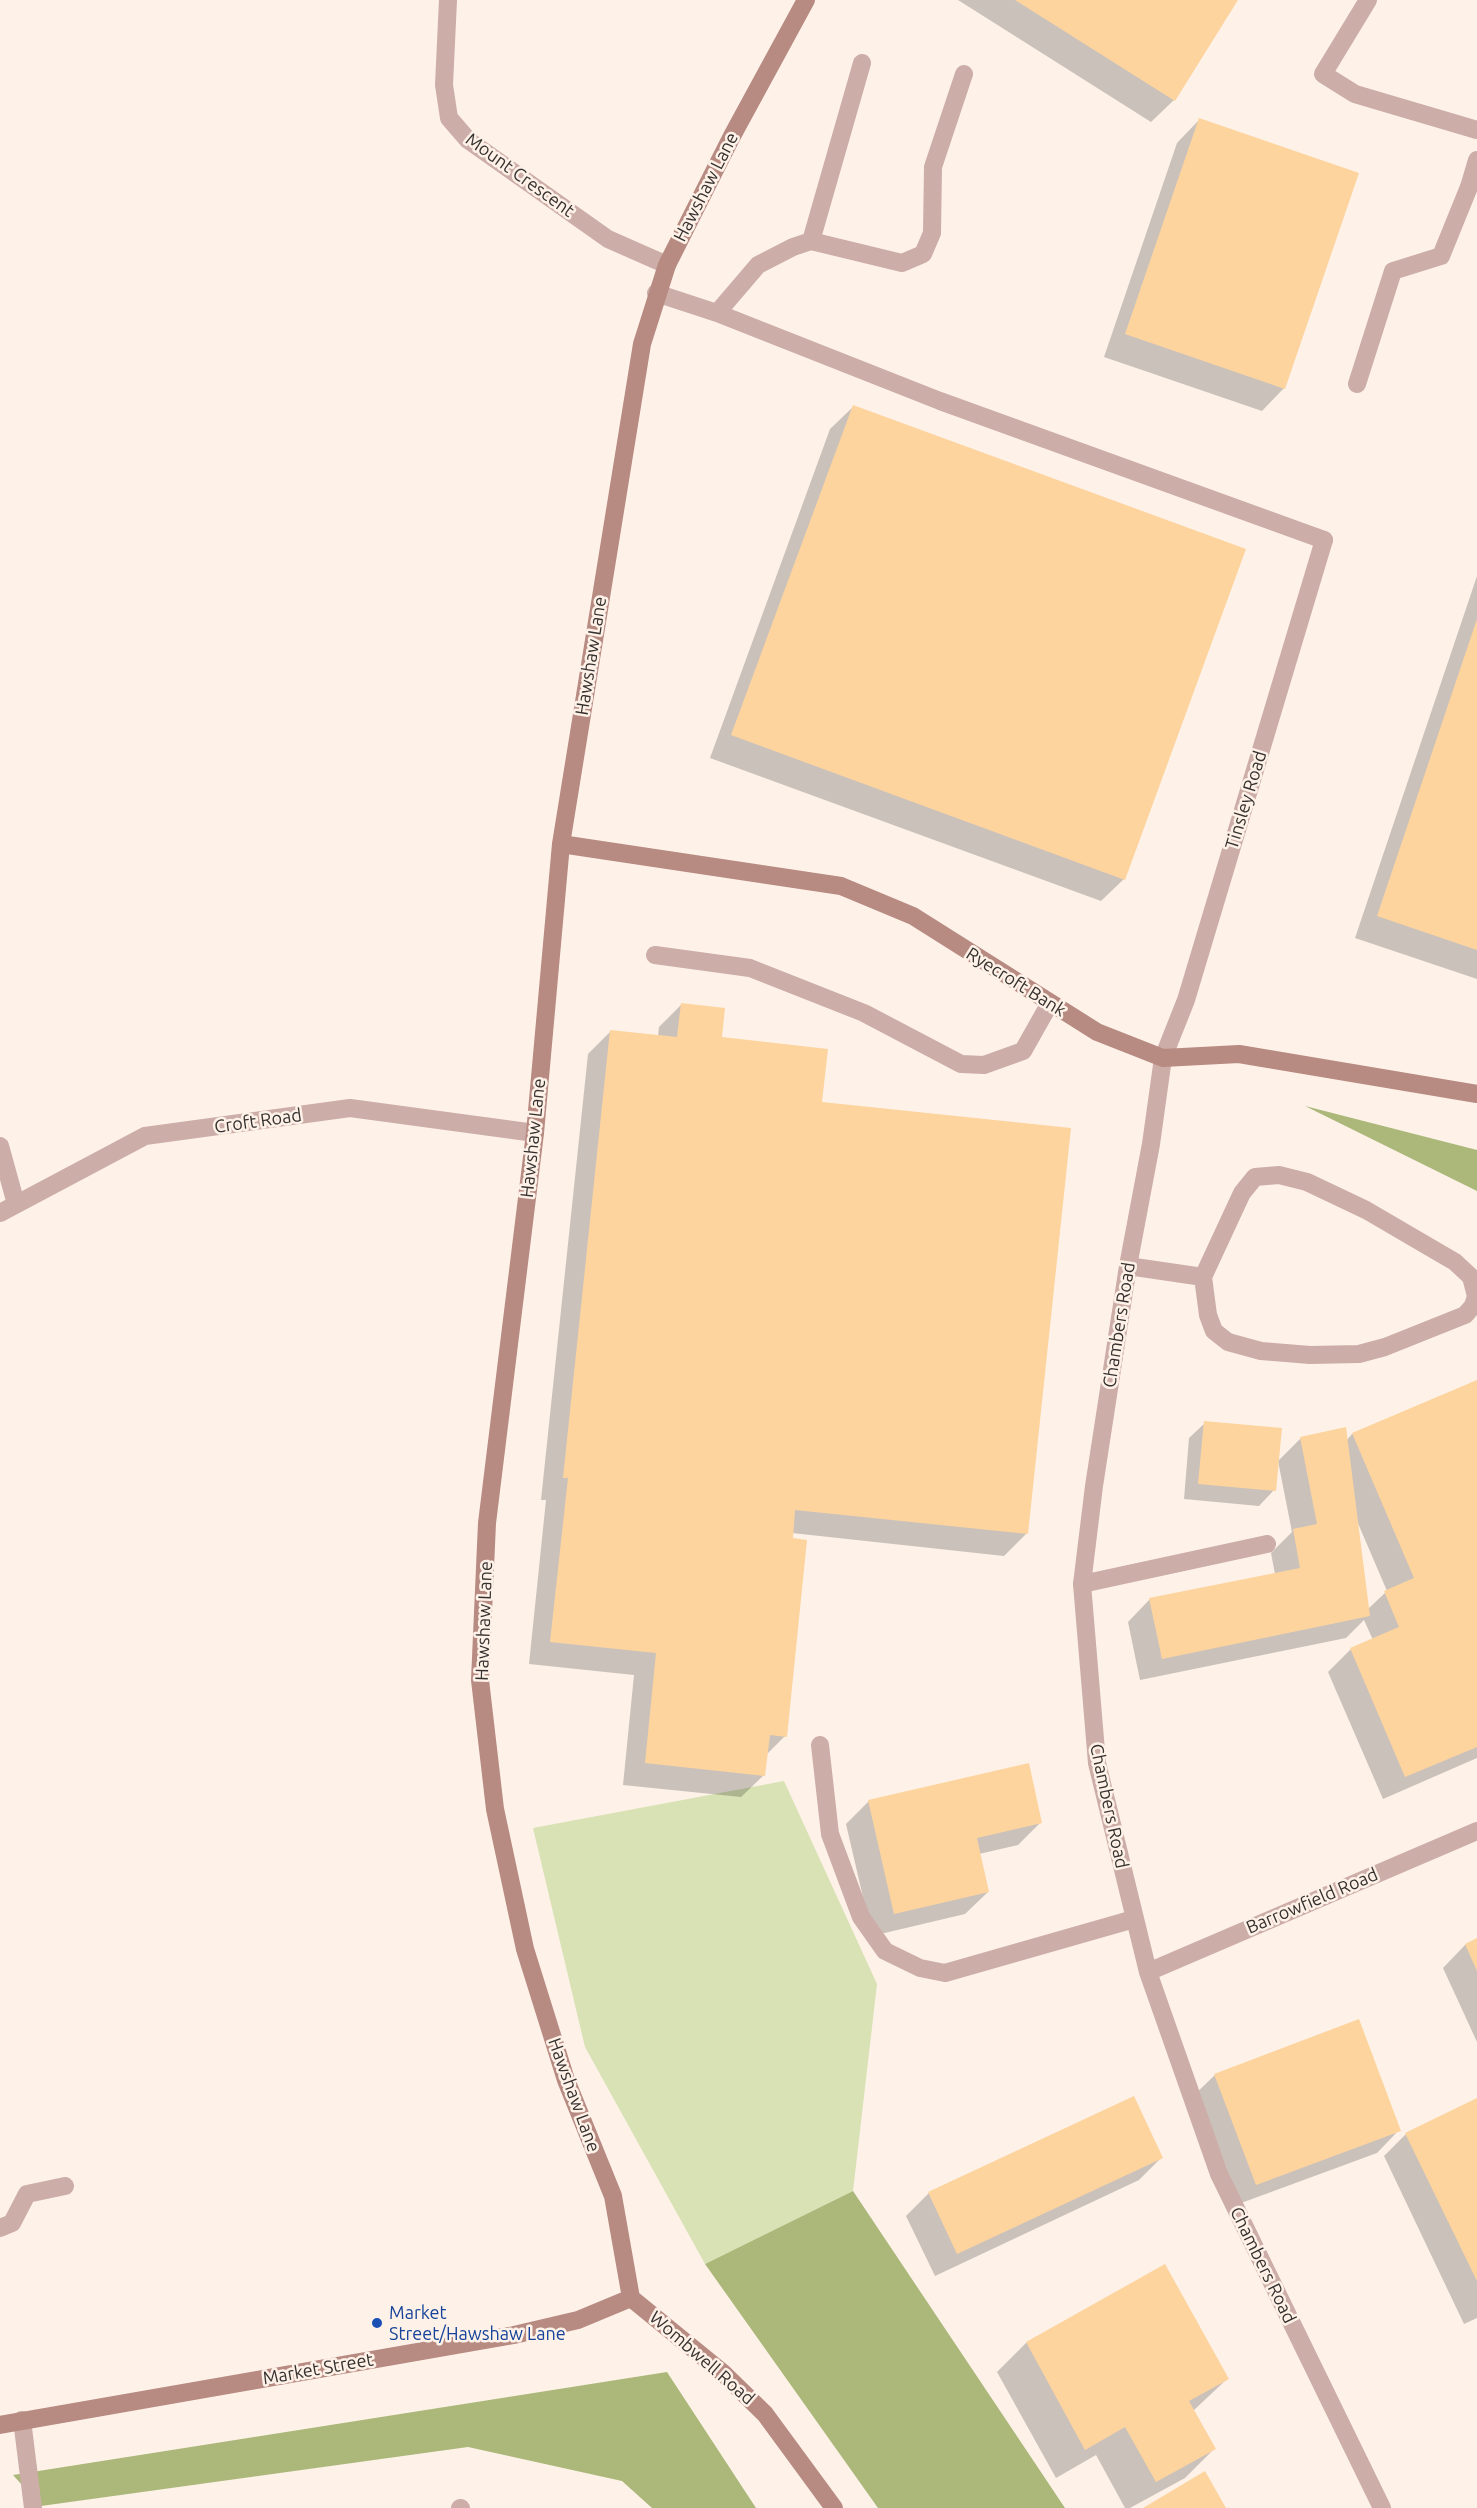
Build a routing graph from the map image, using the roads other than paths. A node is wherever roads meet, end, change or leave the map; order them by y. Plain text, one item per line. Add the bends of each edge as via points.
1 (448, 0) edge
2 (806, 0) edge
3 (1368, 0) edge
4 (862, 63) dead end
5 (964, 74) dead end
6 (1477, 130) edge
7 (1477, 160) edge
8 (811, 241) junction
9 (667, 265) junction
10 (656, 293) junction
11 (717, 313) junction
12 (1356, 384) dead end
13 (561, 844) junction
14 (655, 955) dead end
15 (1050, 1004) junction
16 (1163, 1058) junction
17 (1477, 1094) edge
18 (535, 1133) junction
19 (0, 1146) edge
20 (16, 1204) junction
21 (0, 1213) edge
22 (1128, 1266) junction
23 (1203, 1277) junction
24 (1267, 1544) dead end
25 (1082, 1584) junction
26 (820, 1745) dead end
27 (1477, 1831) edge
28 (1134, 1919) junction
29 (1148, 1972) junction
30 (65, 2186) dead end
31 (0, 2228) edge
32 (632, 2298) junction
33 (22, 2420) junction
34 (0, 2425) edge
35 (33, 2508) edge
36 (834, 2508) edge
37 (1382, 2508) edge

1 - 9 street, Mount Crescent via 444,85 449,118 468,140 608,239
2 - 9 main road, Hawshaw Lane
3 - 6 street via 1323,74 1355,94
4 - 8 street
5 - 8 street via 933,167 932,233 923,254 902,263
7 - 12 street via 1441,256 1393,271
8 - 11 street via 758,265
9 - 10 main road, Hawshaw Lane
10 - 11 street
10 - 13 main road, Hawshaw Lane via 642,344
11 - 16 street, Tinsley Road via 940,401 1324,540 1186,1000
13 - 15 main road, Ryecroft Bank via 841,886 913,916
13 - 18 main road, Hawshaw Lane
14 - 15 street via 750,969 864,1013 961,1064 984,1065 1023,1051
15 - 16 main road, Ryecroft Bank via 1097,1032
16 - 17 main road, Ryecroft Bank via 1239,1054
16 - 22 street, Chambers Road
18 - 20 street, Croft Road via 350,1108 145,1136
18 - 32 main road, Hawshaw Lane via 487,1523 480,1680 495,1809 525,1949 566,2080 613,2196
19 - 20 street
20 - 21 street, Croft Road
22 - 23 street
22 - 25 street, Chambers Road
23 - 23 street via 1214,1331 1228,1342 1261,1351 1310,1355 1359,1354 1384,1347 1465,1315 1476,1296 1471,1277 1455,1262 1366,1210 1306,1182 1279,1175 1255,1177 1242,1193
24 - 25 street
25 - 28 street, Chambers Road via 1097,1763
26 - 28 street via 831,1834 861,1917 885,1951 920,1968 945,1973
27 - 29 street, Barrowfield Road
28 - 29 street, Chambers Road
29 - 37 street, Chambers Road via 1219,2174
30 - 31 street via 27,2194 12,2223
32 - 33 main road, Market Street via 578,2320 514,2335
32 - 36 main road, Wombwell Road via 723,2373 765,2414
33 - 34 main road, Market Street
33 - 35 street

